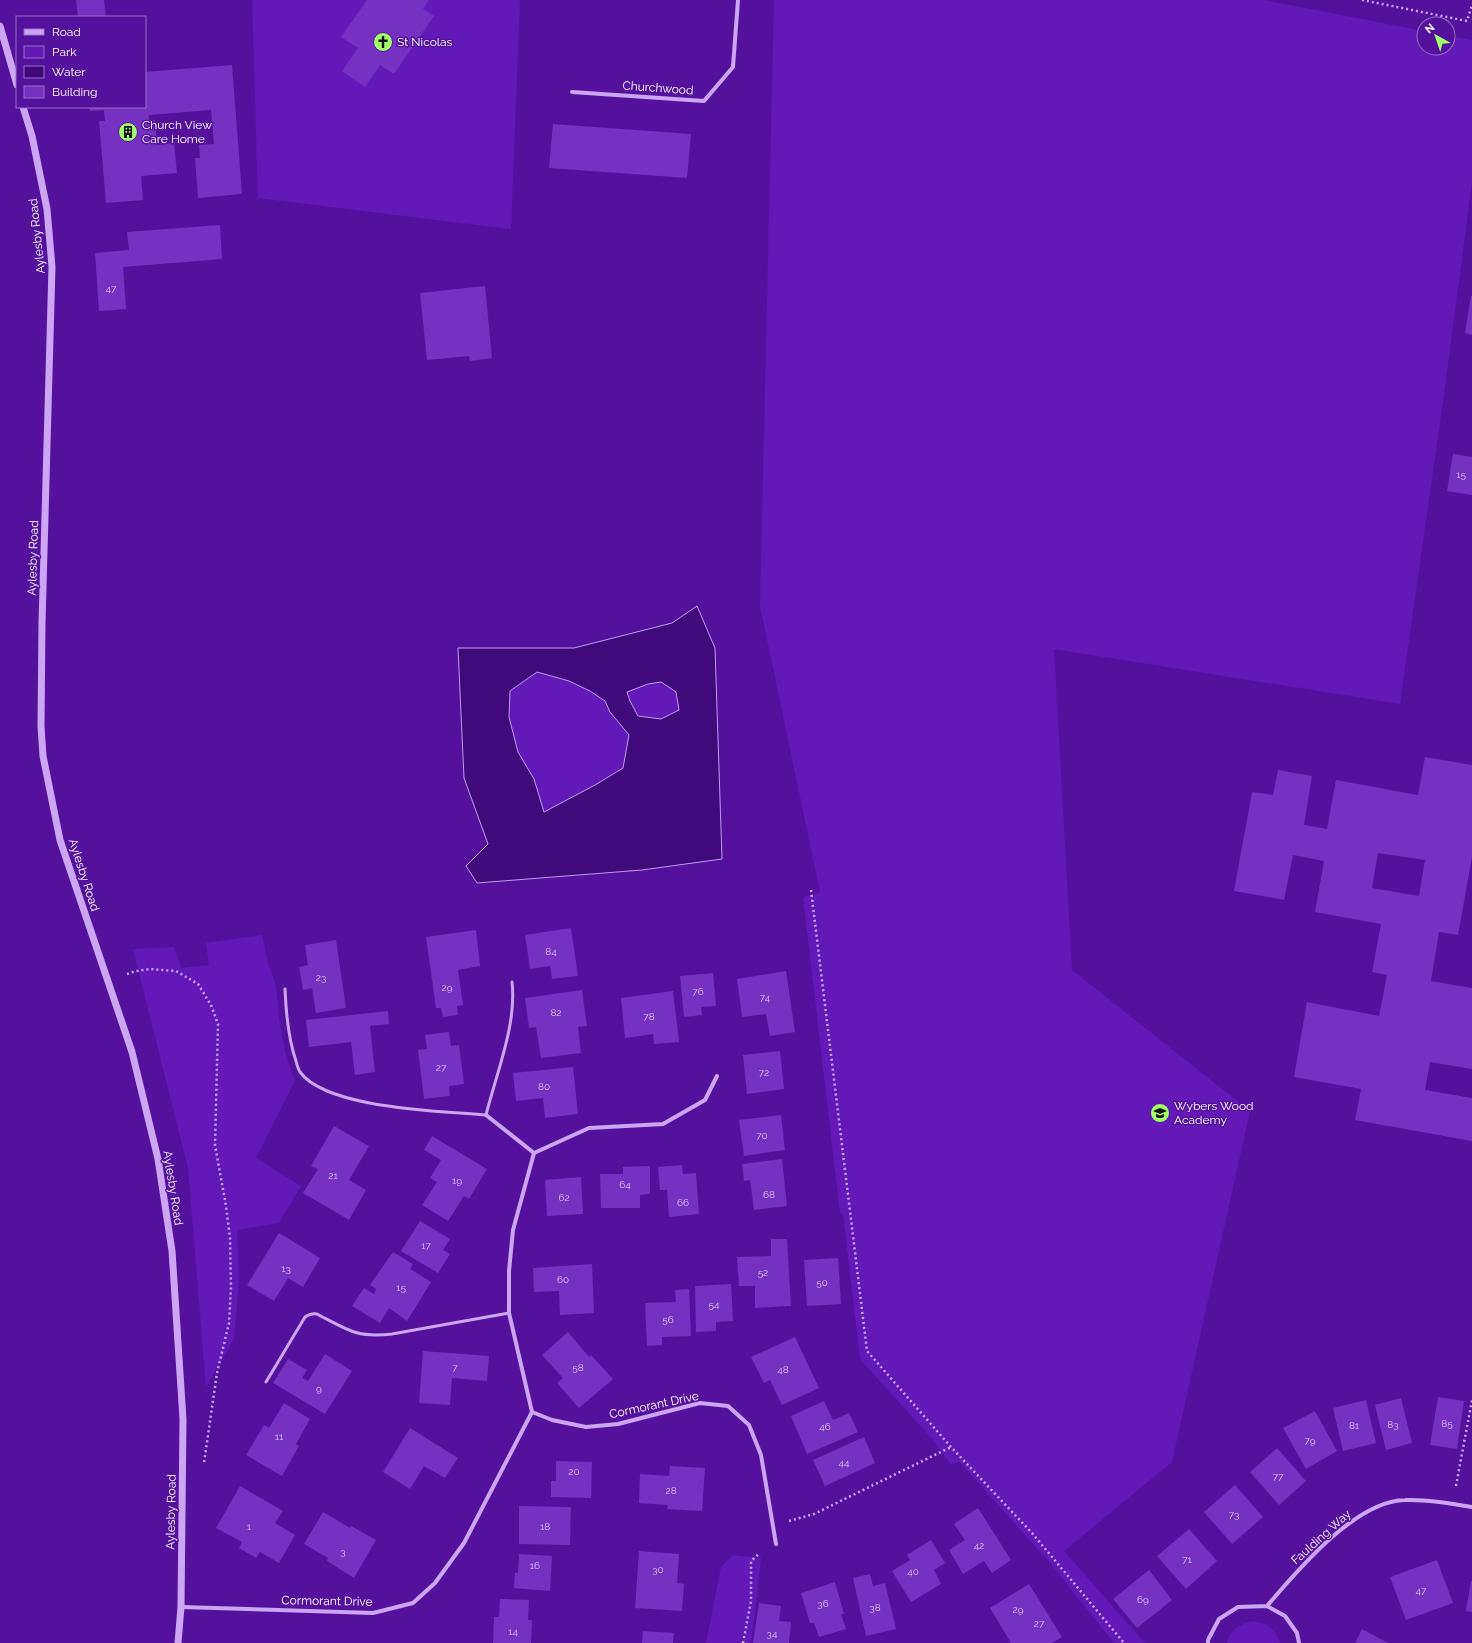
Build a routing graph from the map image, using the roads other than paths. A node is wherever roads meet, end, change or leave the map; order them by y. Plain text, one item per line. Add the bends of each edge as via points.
1 (738, 0) edge
2 (0, 26) edge
3 (16, 82) edge
4 (572, 92) dead end
5 (23, 108) edge
6 (512, 982) dead end
7 (285, 989) dead end
8 (717, 1076) dead end
9 (486, 1115) junction
10 (534, 1153) junction
11 (509, 1313) junction
12 (266, 1382) dead end
13 (532, 1412) junction
14 (1472, 1507) edge
15 (776, 1544) road end
16 (1268, 1606) junction
17 (181, 1607) junction
18 (178, 1643) edge
19 (1208, 1643) edge
20 (1299, 1643) edge

1 - 4 street, Churchwood via 733,67 704,101
2 - 3 street
5 - 17 street, Aylesby Road via 32,136 47,209 52,267 42,623 43,756 60,840 132,1052 156,1151 172,1251 183,1419
6 - 9 lane via 511,1023
7 - 9 lane via 292,1049 299,1072 310,1082 325,1091 360,1101 408,1110
8 - 10 street via 705,1100 663,1124 589,1128
9 - 10 street
10 - 11 street via 513,1230 509,1271
11 - 12 lane via 374,1336 351,1332 317,1314 308,1314
11 - 13 street
13 - 15 street, Cormorant Drive via 552,1420 586,1427 618,1424 700,1403 728,1406 749,1425 761,1455
13 - 17 street, Cormorant Drive via 464,1543 435,1583 413,1603 373,1613
14 - 16 street, Faulding Way via 1404,1500 1381,1504 1360,1515 1307,1561
16 - 19 street via 1238,1607 1220,1619
16 - 20 street via 1285,1616 1297,1633
17 - 18 street, Aylesby Road

